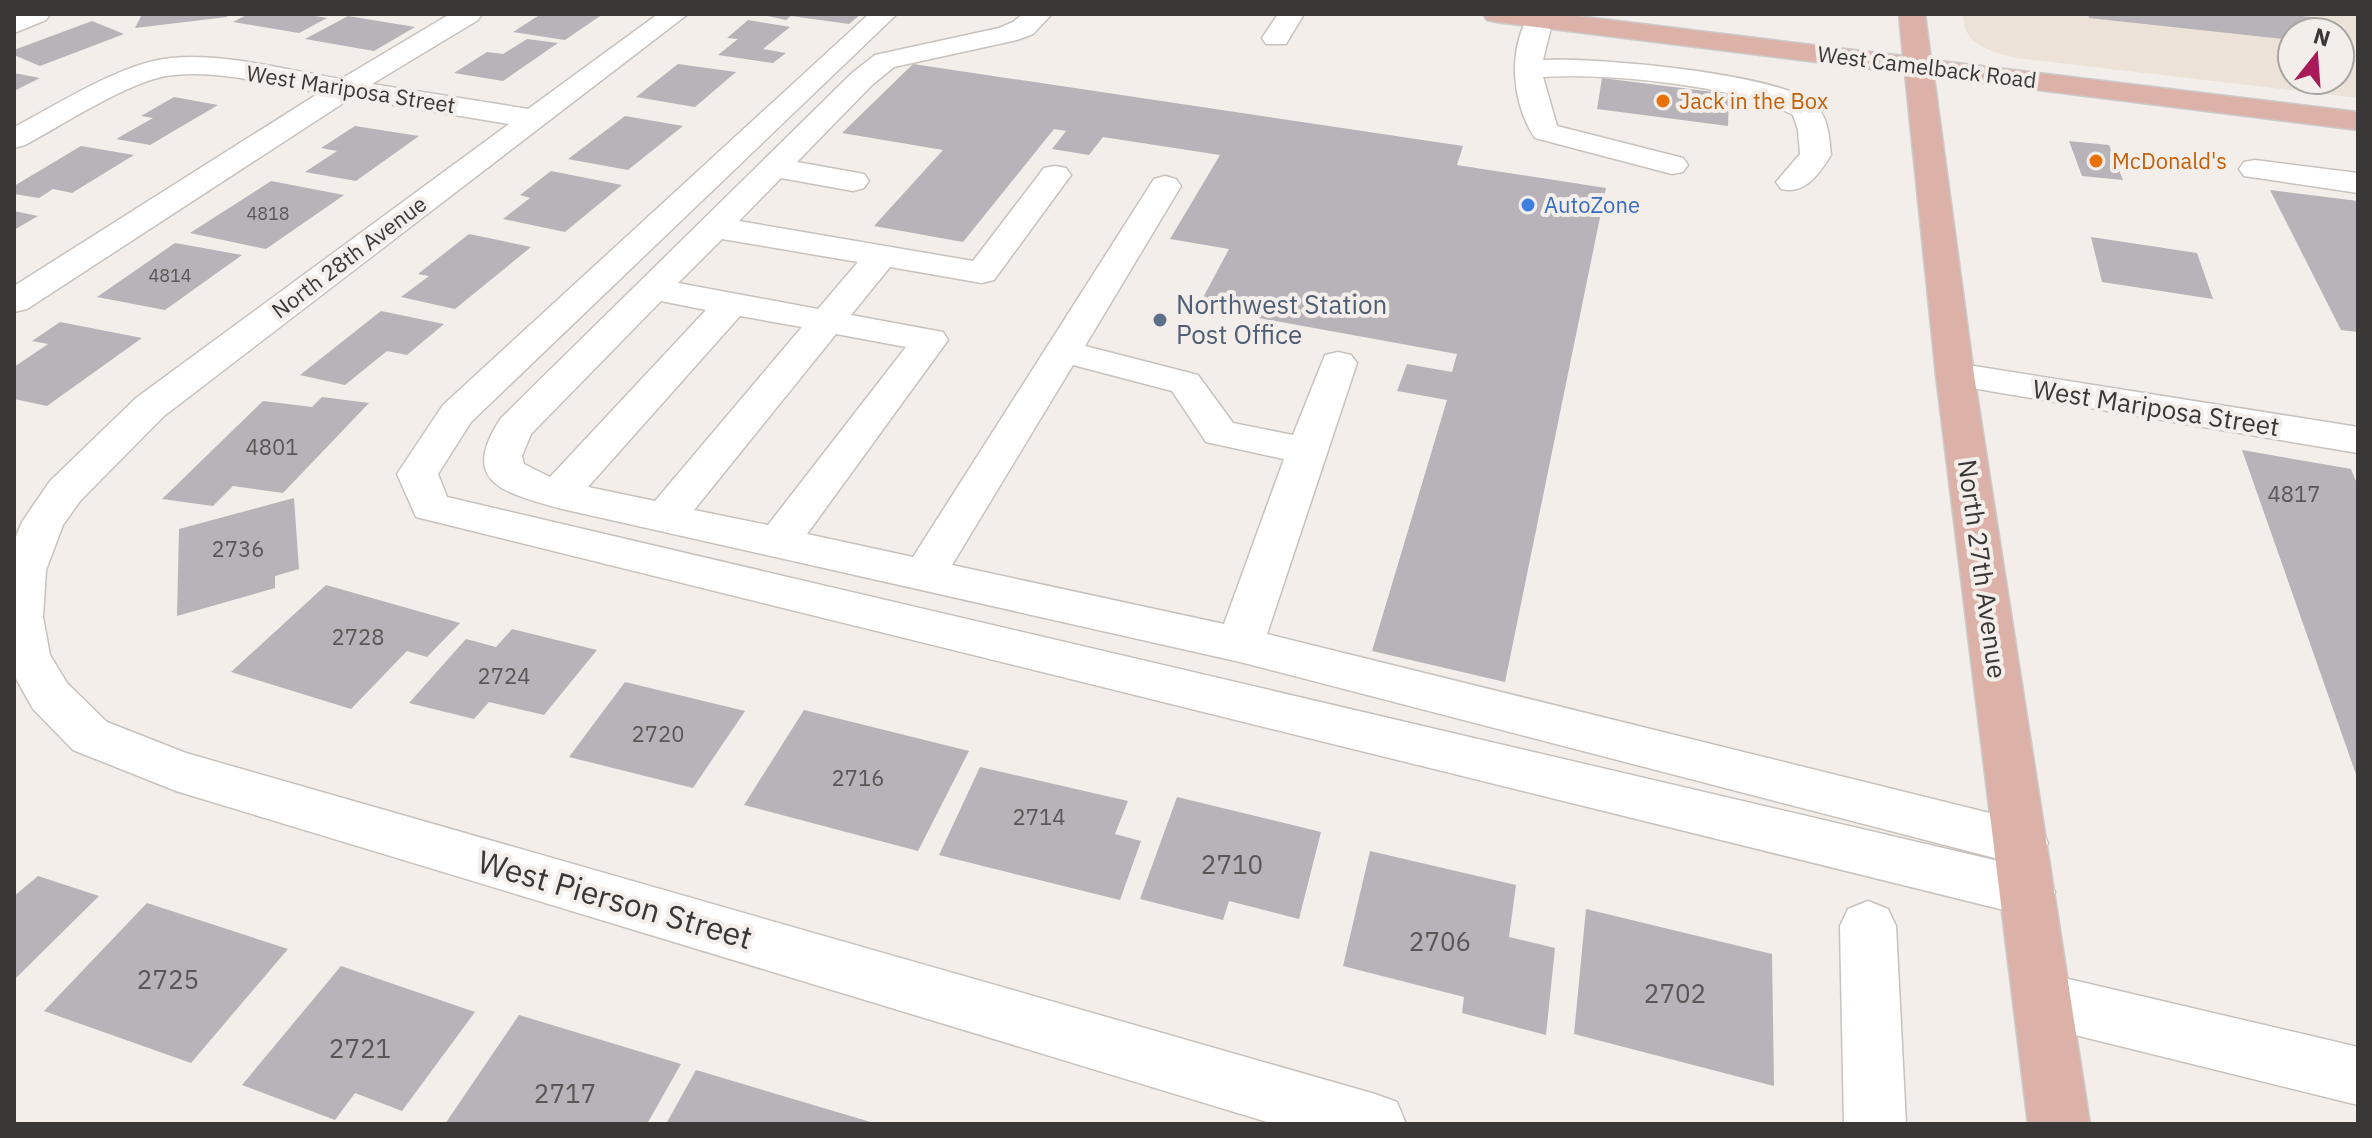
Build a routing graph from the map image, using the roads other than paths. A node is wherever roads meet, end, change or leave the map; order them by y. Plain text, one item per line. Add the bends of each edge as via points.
1 (37, 14) edge
2 (469, 14) edge
3 (675, 14) edge
4 (884, 14) edge
5 (1039, 14) edge
6 (1291, 14) edge
7 (1496, 14) edge
8 (1912, 14) edge
9 (1540, 19) junction
10 (14, 25) edge
11 (1276, 38) dead end
12 (1919, 66) junction
13 (1527, 70) junction
14 (346, 88) junction
15 (532, 119) junction
16 (2358, 121) edge
17 (14, 139) edge
18 (1672, 165) dead end
19 (773, 167) junction
20 (2255, 169) dead end
21 (1055, 175) dead end
22 (853, 181) dead end
23 (1792, 182) dead end
24 (2358, 183) edge
25 (1165, 186) dead end
26 (713, 227) junction
27 (881, 256) junction
28 (651, 289) junction
29 (14, 301) edge
30 (731, 304) junction
31 (826, 321) junction
32 (1062, 351) junction
33 (1338, 363) dead end
34 (1955, 375) junction
35 (2358, 440) edge
36 (1307, 451) junction
37 (558, 494) junction
38 (664, 518) junction
39 (43, 522) joint
40 (777, 544) junction
41 (923, 576) junction
42 (1240, 645) junction
43 (2022, 843) junction
44 (2028, 892) junction
45 (1868, 926) dead end
46 (2043, 1000) junction
47 (2358, 1076) edge
48 (1375, 1124) edge
49 (1875, 1124) edge
50 (2059, 1124) edge

1 - 10 street
2 - 14 street
3 - 15 street, North 28th Avenue
4 - 44 street via 457,414 417,474 431,507
5 - 19 street via 1007,34 885,61
6 - 11 street
7 - 9 main road, West Camelback Road
8 - 12 main road, North 27th Avenue
9 - 12 main road, West Camelback Road
9 - 13 street
12 - 16 main road, West Camelback Road
12 - 34 main road, North 27th Avenue
13 - 18 street via 1546,132
13 - 23 street via 1584,67 1780,96 1803,108 1811,119 1816,155
14 - 15 street, West Mariposa Street
14 - 17 street, West Mariposa Street via 223,68 170,66 126,80
14 - 29 street
15 - 39 street, North 28th Avenue via 150,407 65,491
19 - 22 street
19 - 26 street
20 - 24 street
21 - 27 street via 982,273
25 - 32 street
26 - 27 street
26 - 28 street
27 - 31 street
28 - 30 street
28 - 37 street via 506,440 502,468 508,476
30 - 31 street
30 - 37 street
31 - 38 street
31 - 40 street via 930,340
32 - 36 street via 1185,383 1220,433
32 - 41 street
33 - 36 street
34 - 35 street, West Mariposa Street
34 - 43 main road, North 27th Avenue
36 - 42 street
37 - 38 street
38 - 40 street
39 - 48 street, West Pierson Street via 24,570 20,617 27,656 50,696 90,736 191,775
40 - 41 street
41 - 42 street
42 - 43 street
43 - 44 main road, North 27th Avenue
44 - 46 main road, North 27th Avenue
45 - 49 street
46 - 47 street
46 - 50 main road, North 27th Avenue

